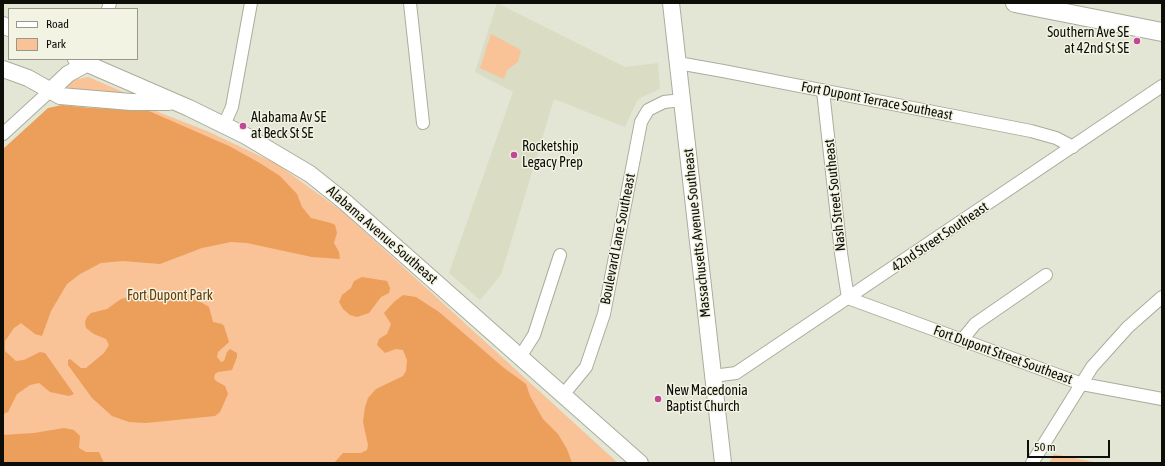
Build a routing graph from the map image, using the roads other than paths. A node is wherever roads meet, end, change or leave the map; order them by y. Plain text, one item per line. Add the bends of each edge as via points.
1 (251, 3) edge
2 (410, 3) edge
3 (671, 3) edge
4 (1015, 3) edge
5 (1162, 32) edge
6 (85, 61) edge
7 (678, 63) junction
8 (3, 69) edge
9 (1162, 86) edge
10 (51, 90) junction
11 (824, 91) junction
12 (682, 100) junction
13 (174, 102) junction
14 (423, 123) dead end
15 (224, 125) junction
16 (3, 134) edge
17 (1073, 147) junction
18 (560, 255) dead end
19 (1046, 275) dead end
20 (1162, 297) edge
21 (848, 298) junction
22 (962, 340) junction
23 (520, 357) junction
24 (713, 376) junction
25 (1082, 384) junction
26 (564, 395) junction
27 (1162, 399) edge
28 (640, 463) edge
29 (723, 463) edge
30 (1032, 463) edge

1 - 15 street via 231,110
2 - 14 street
3 - 7 street, Massachusetts Avenue Southeast
4 - 5 main road
6 - 10 street
6 - 13 street, Alabama Avenue Southeast
7 - 11 street, Fort Dupont Terrace Southeast
7 - 12 street, Massachusetts Avenue Southeast
8 - 10 street
9 - 17 street, 42nd Street Southeast
10 - 13 street via 68,98
10 - 16 street
11 - 17 street, Fort Dupont Terrace Southeast via 1031,131 1056,138
11 - 21 street, Nash Street Southeast
12 - 24 street, Massachusetts Avenue Southeast
12 - 26 street, Boulevard Lane Southeast via 664,102 648,110 641,122 604,314 586,367
13 - 15 street, Alabama Avenue Southeast
15 - 23 street, Alabama Avenue Southeast via 284,157 336,193
17 - 21 street, 42nd Street Southeast
18 - 23 street via 534,336
19 - 22 street via 975,324
20 - 25 street via 1117,338 1092,367
21 - 22 street, Fort Dupont Street Southeast
21 - 24 street, 42nd Street Southeast via 736,373
22 - 25 street, Fort Dupont Street Southeast
23 - 26 street, Alabama Avenue Southeast
24 - 29 street, Massachusetts Avenue Southeast
25 - 27 street, Fort Dupont Street Southeast
25 - 30 street
26 - 28 street, Alabama Avenue Southeast

